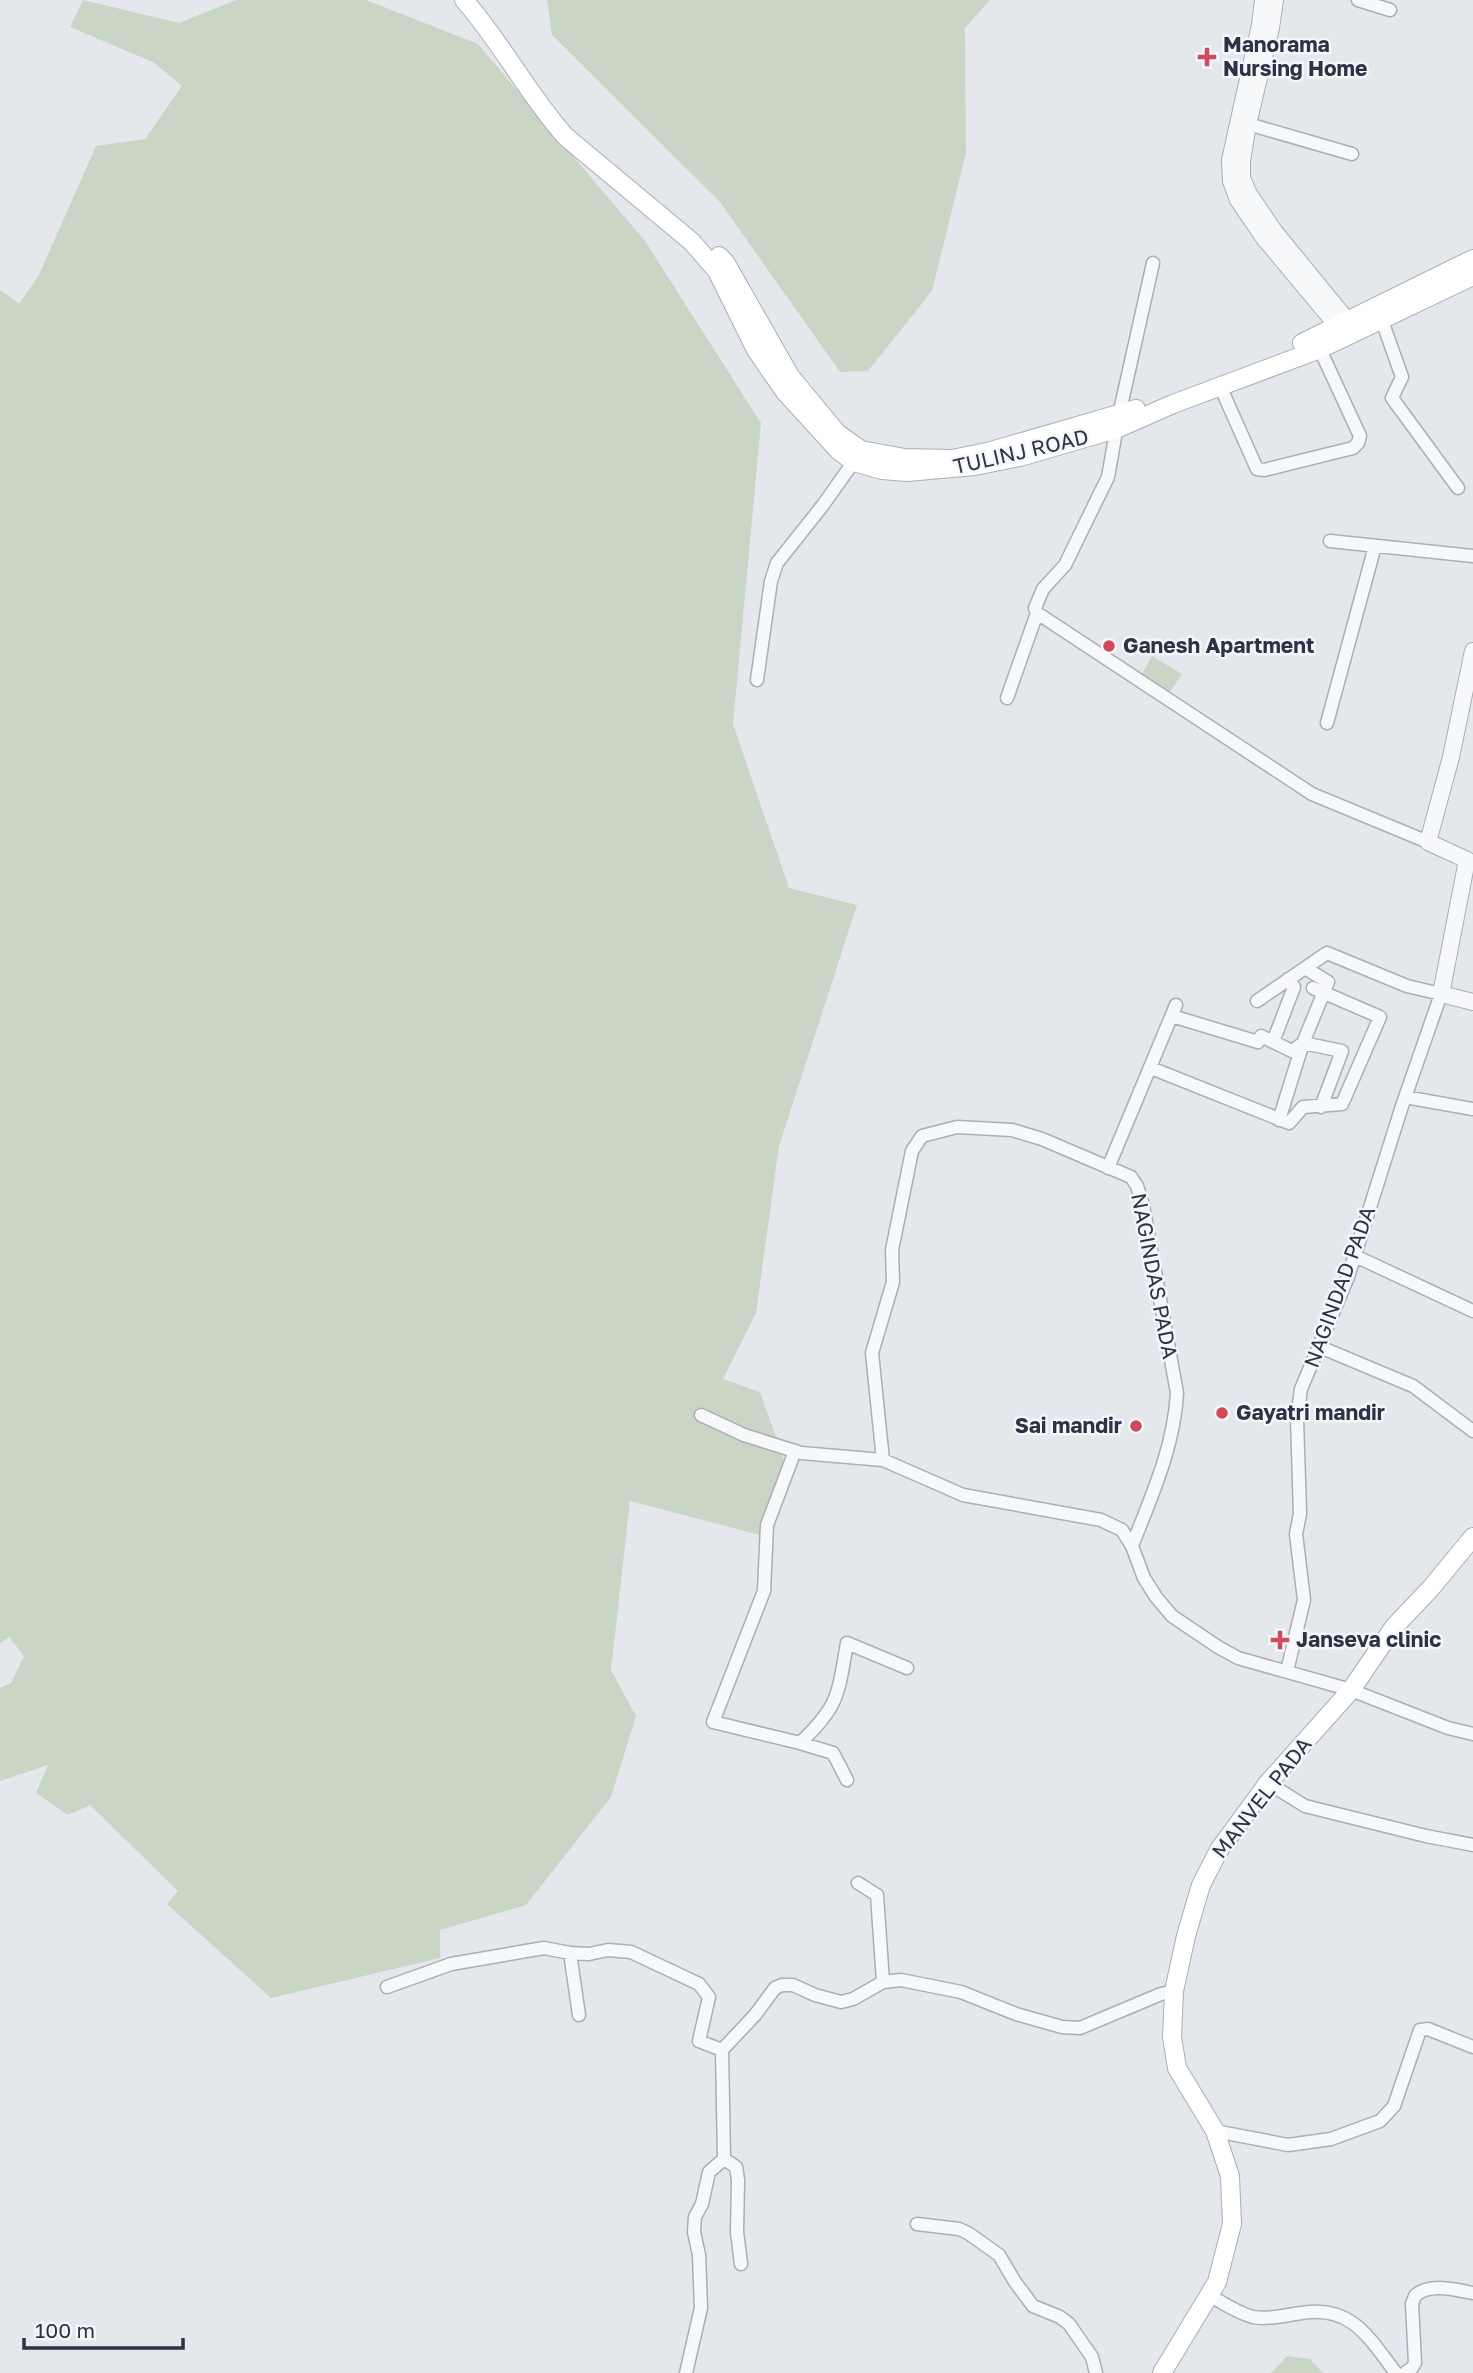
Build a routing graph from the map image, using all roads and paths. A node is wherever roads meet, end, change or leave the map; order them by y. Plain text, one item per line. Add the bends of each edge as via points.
1 (464, 0) edge
2 (474, 0) edge
3 (1263, 0) edge
4 (1275, 0) edge
5 (1358, 0) edge
6 (1390, 10) dead end
7 (1253, 79) junction
8 (1248, 124) junction
9 (1352, 154) dead end
10 (1473, 259) edge
11 (1153, 263) dead end
12 (1473, 276) edge
13 (1380, 314) junction
14 (1348, 329) junction
15 (1318, 343) junction
16 (1220, 386) junction
17 (1117, 422) junction
18 (857, 456) junction
19 (1458, 488) dead end
20 (1331, 541) dead end
21 (1375, 546) junction
22 (1473, 556) edge
23 (1037, 614) junction
24 (1473, 652) edge
25 (1471, 679) edge
26 (757, 680) dead end
27 (1007, 698) dead end
28 (1327, 723) dead end
29 (1428, 842) junction
30 (1470, 861) edge
31 (1305, 968) junction
32 (1288, 979) junction
33 (1318, 990) junction
34 (1441, 993) junction
35 (1257, 1001) dead end
36 (1473, 1002) edge
37 (1273, 1042) junction
38 (1303, 1043) junction
39 (1151, 1068) junction
40 (1405, 1097) junction
41 (1321, 1107) junction
42 (1473, 1109) edge
43 (1279, 1119) junction
44 (1108, 1168) junction
45 (1354, 1256) junction
46 (1473, 1311) edge
47 (1320, 1347) junction
48 (701, 1415) dead end
49 (1473, 1430) edge
50 (795, 1451) junction
51 (883, 1460) junction
52 (1473, 1537) edge
53 (1132, 1546) junction
54 (907, 1668) dead end
55 (1287, 1671) junction
56 (1351, 1690) junction
57 (1473, 1734) edge
58 (800, 1743) junction
59 (847, 1780) dead end
60 (1268, 1783) junction
61 (1473, 1845) edge
62 (858, 1883) dead end
63 (570, 1953) junction
64 (883, 1982) junction
65 (387, 1987) dead end
66 (1174, 1991) junction
67 (579, 2015) dead end
68 (1473, 2047) edge
69 (722, 2050) junction
70 (1215, 2131) junction
71 (724, 2160) junction
72 (917, 2224) dead end
73 (741, 2264) dead end
74 (1473, 2293) edge
75 (1209, 2295) junction
76 (686, 2373) edge
77 (1096, 2373) edge
78 (1162, 2373) edge
79 (1396, 2373) edge
80 (1405, 2373) edge

1 - 18 main road via 487,26 548,118 692,242 717,271 756,351 785,392 838,450
2 - 18 main road, TULINJ ROAD via 564,121 725,262 790,376
3 - 7 street
4 - 7 street via 1271,28
5 - 6 street
7 - 8 street
7 - 14 street via 1230,160 1238,200 1264,238
8 - 9 street
8 - 14 street via 1242,178 1249,194
10 - 13 main road, TULINJ ROAD
11 - 17 street
12 - 13 main road, TULINJ ROAD
13 - 14 main road, TULINJ ROAD
13 - 19 street via 1402,377 1392,398
14 - 15 main road, TULINJ ROAD
15 - 16 main road, TULINJ ROAD
15 - 16 street via 1360,436 1353,448 1256,469
15 - 17 main road, TULINJ ROAD
16 - 17 main road, TULINJ ROAD
17 - 18 main road, TULINJ ROAD via 951,459
17 - 23 street via 1105,487 1065,565 1042,589
18 - 26 street via 777,563
20 - 21 street
21 - 22 street
21 - 28 street
23 - 27 street
23 - 29 street via 1312,794
24 - 25 street
25 - 29 street
29 - 30 street
30 - 34 street
31 - 32 street
31 - 33 street via 1328,982
31 - 34 street via 1327,953 1407,986
32 - 35 street
32 - 37 street via 1294,987
33 - 38 street
33 - 41 street via 1380,1017 1342,1104
34 - 36 street
34 - 40 street, NAGINDAD PADA
37 - 38 street via 1292,1051
37 - 39 street via 1261,1036 1258,1042 1174,1010
38 - 41 street via 1342,1051
38 - 43 street
39 - 43 street
39 - 44 street
40 - 42 street
40 - 45 street, NAGINDAD PADA
41 - 43 street via 1303,1107 1289,1123
44 - 51 street, NAGINDAS PADA via 1012,1130 957,1126 922,1136 912,1152 892,1250 891,1292 872,1353
44 - 53 street, NAGINDAS PADA via 1131,1177 1137,1186 1177,1393 1169,1452
45 - 46 street
45 - 47 street, NAGINDAD PADA
47 - 49 street via 1413,1385
47 - 55 street, NAGINDAD PADA via 1301,1389 1297,1418 1300,1514 1296,1534 1304,1600
48 - 50 street
50 - 51 street
50 - 58 street via 767,1525 764,1591 713,1722
51 - 53 street via 963,1495 1101,1520 1122,1530
52 - 56 main road, MANVEL PADA via 1394,1627
53 - 55 street via 1144,1578 1172,1616 1238,1658
54 - 58 street via 847,1643 837,1697 823,1721
55 - 56 street
56 - 57 street
56 - 60 main road, MANVEL PADA
58 - 59 street via 833,1753
60 - 61 street via 1305,1806
60 - 66 main road, MANVEL PADA via 1208,1867
62 - 64 street via 877,1895
63 - 65 street via 544,1948 507,1953 451,1964
63 - 67 street
63 - 69 street via 631,1952 699,1984 709,1997 699,2040
64 - 66 street via 901,1980 961,1993 1070,2029
64 - 69 street via 841,2002 782,1985
66 - 70 main road, MANVEL PADA via 1172,2037 1177,2068
68 - 70 street via 1420,2030 1394,2106 1380,2121 1331,2140 1288,2146
69 - 71 street
70 - 75 main road, MANVEL PADA via 1230,2176 1232,2224 1217,2282
71 - 73 street via 736,2166
71 - 76 street via 709,2172 695,2217 701,2308
72 - 77 street via 968,2233 999,2255 1033,2306 1069,2324 1092,2357
74 - 80 street via 1427,2290 1415,2296 1415,2363
75 - 78 main road, MANVEL PADA
75 - 79 street via 1255,2317 1317,2311 1349,2320 1364,2331

